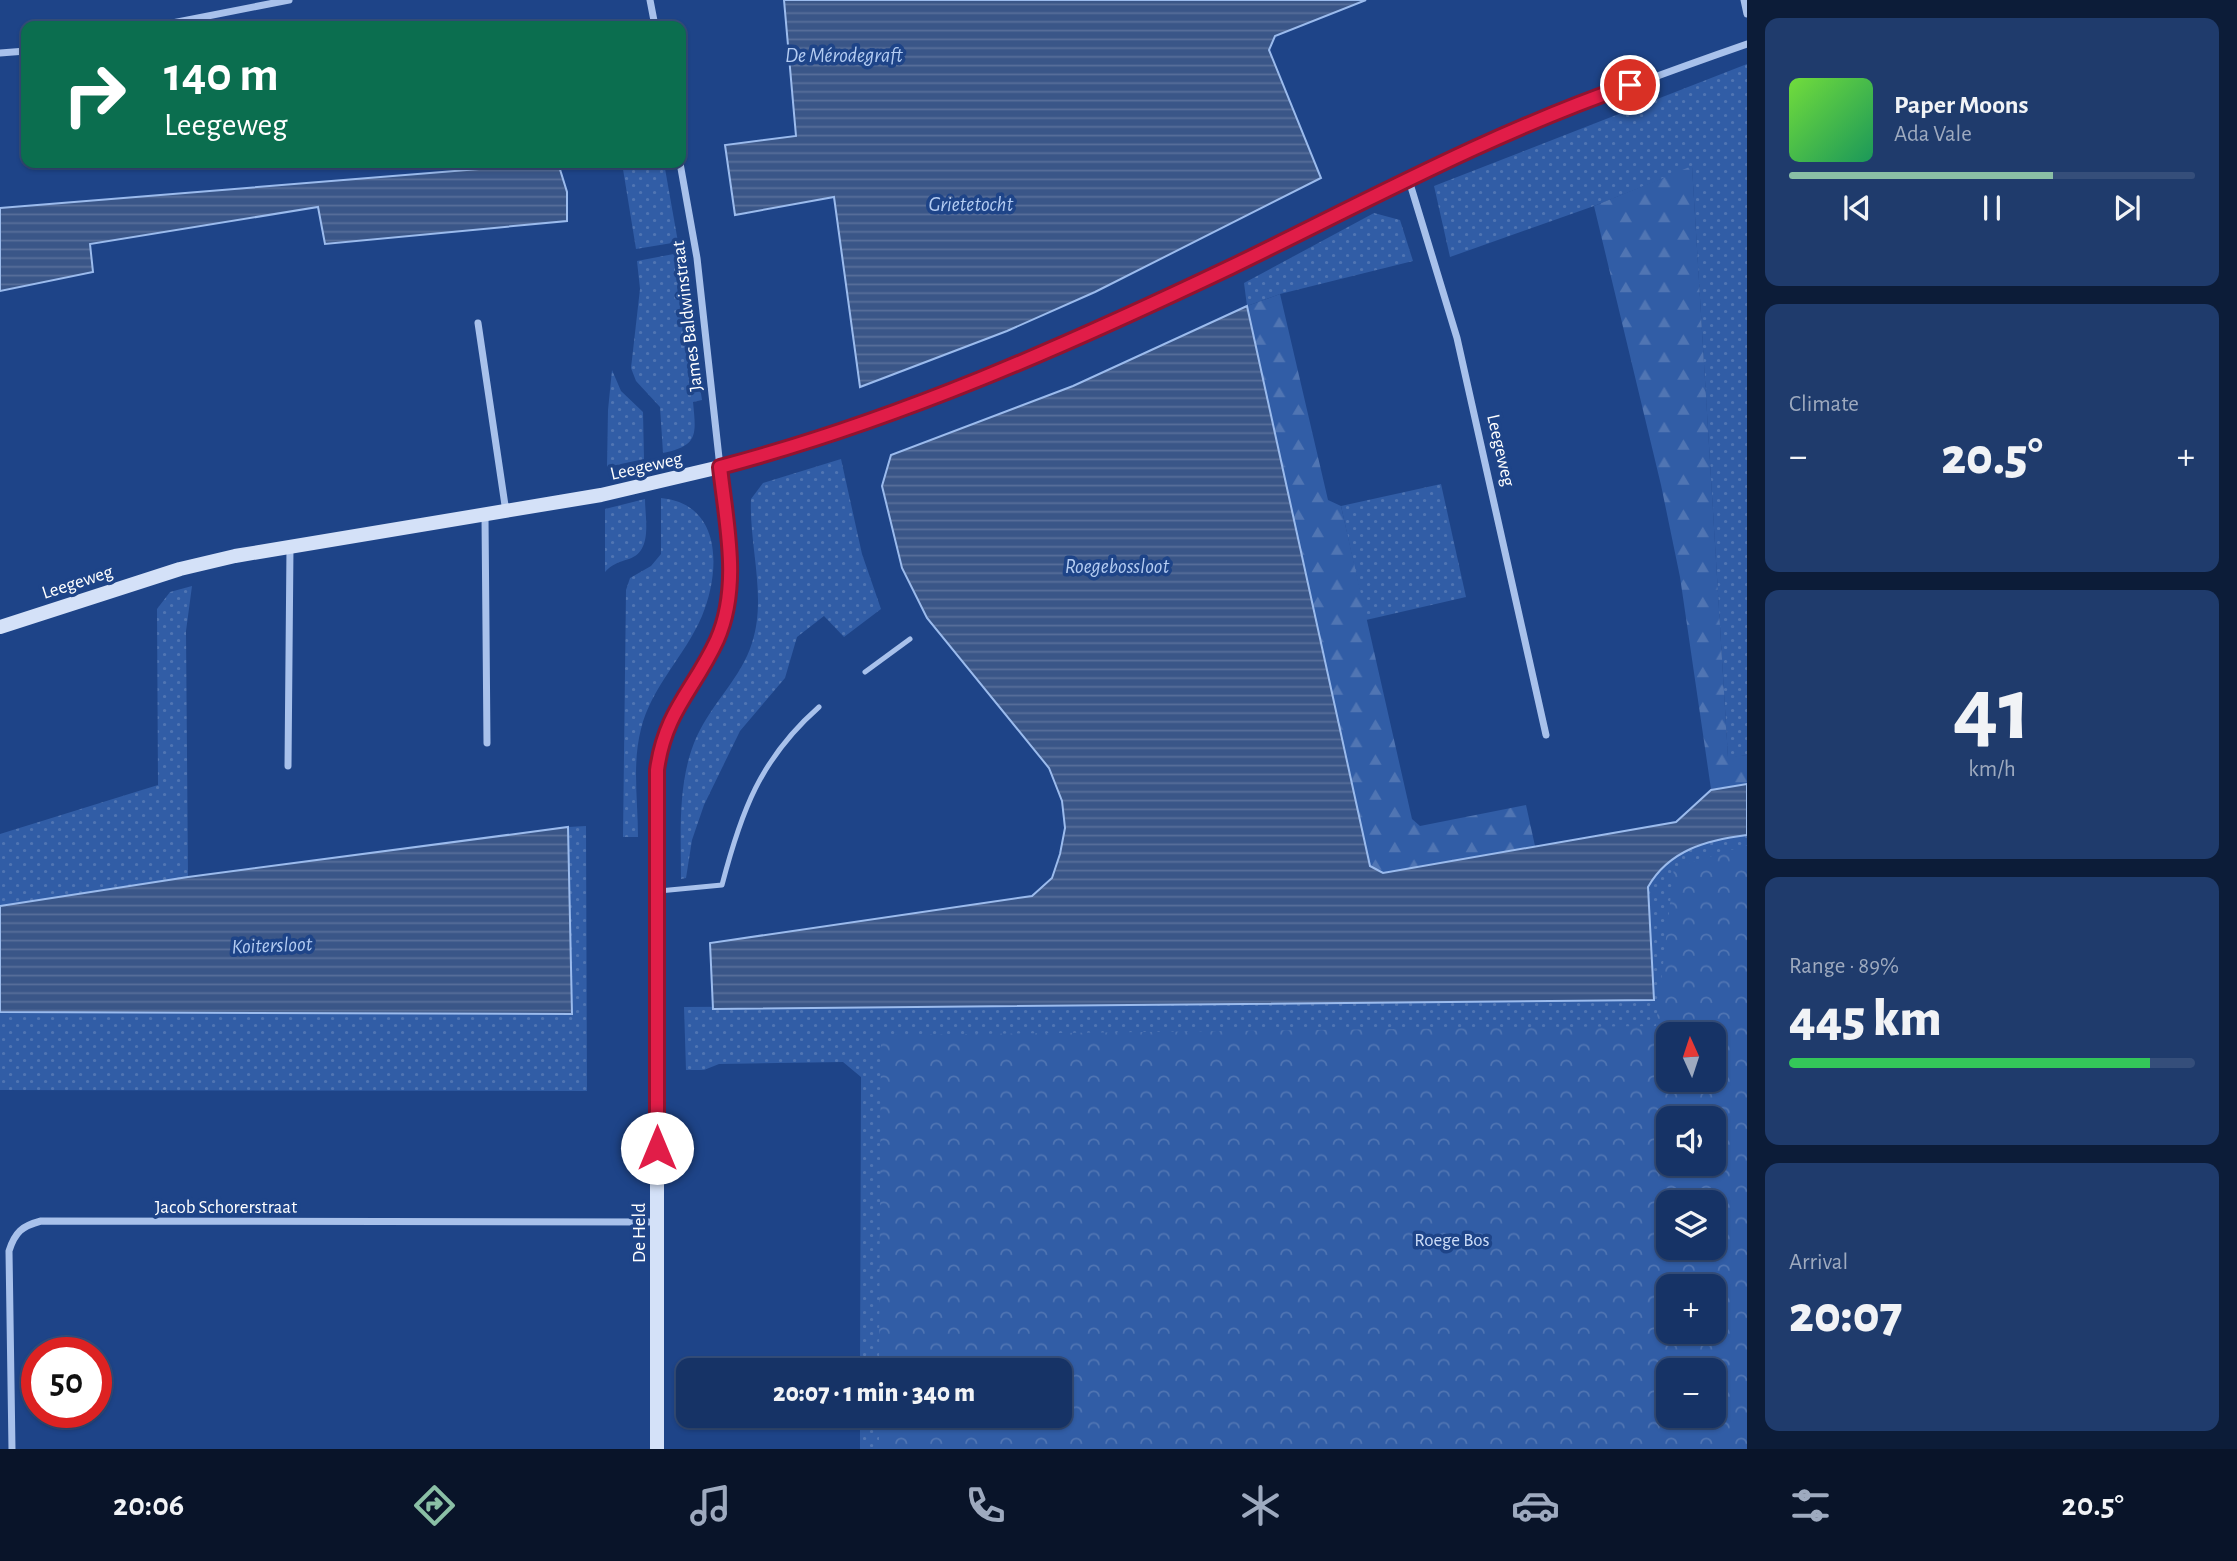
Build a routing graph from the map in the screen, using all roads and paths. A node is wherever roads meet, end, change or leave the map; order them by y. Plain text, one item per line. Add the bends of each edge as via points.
1 (289, 0) edge
2 (650, 0) edge
3 (1744, 0) edge
4 (1747, 15) edge
5 (182, 21) edge
6 (654, 21) edge
7 (1747, 44) edge
8 (21, 51) edge
9 (0, 53) edge
10 (681, 168) edge
11 (1408, 177) junction
12 (478, 323) dead end
13 (720, 467) junction
14 (506, 513) junction
15 (485, 517) junction
16 (290, 545) junction
17 (0, 626) edge
18 (910, 639) dead end
19 (865, 672) dead end
20 (819, 707) dead end
21 (1546, 735) dead end
22 (487, 743) dead end
23 (288, 766) dead end
24 (656, 892) junction
25 (657, 1222) junction
26 (12, 1449) edge
27 (657, 1449) edge

1 - 5 street
2 - 6 street
3 - 4 street
7 - 11 street, Leegeweg via 1583,101
8 - 9 street
10 - 13 street, James Baldwinstraat via 697,258
11 - 13 street, Leegeweg via 1222,271 978,382 844,431
11 - 21 street, Leegeweg via 1457,338
12 - 14 street
13 - 14 main road, Leegeweg
13 - 24 main road, De Held via 729,596 718,638 674,710 660,749
14 - 15 main road, Leegeweg
15 - 16 main road, Leegeweg
15 - 22 street
16 - 17 main road, Leegeweg via 180,569
16 - 23 street
18 - 19 lane
20 - 24 lane via 754,785 722,885
24 - 25 main road, De Held
25 - 26 street, Jacob Schorerstraat via 41,1221 25,1225 14,1236 9,1251
25 - 27 main road, De Held

